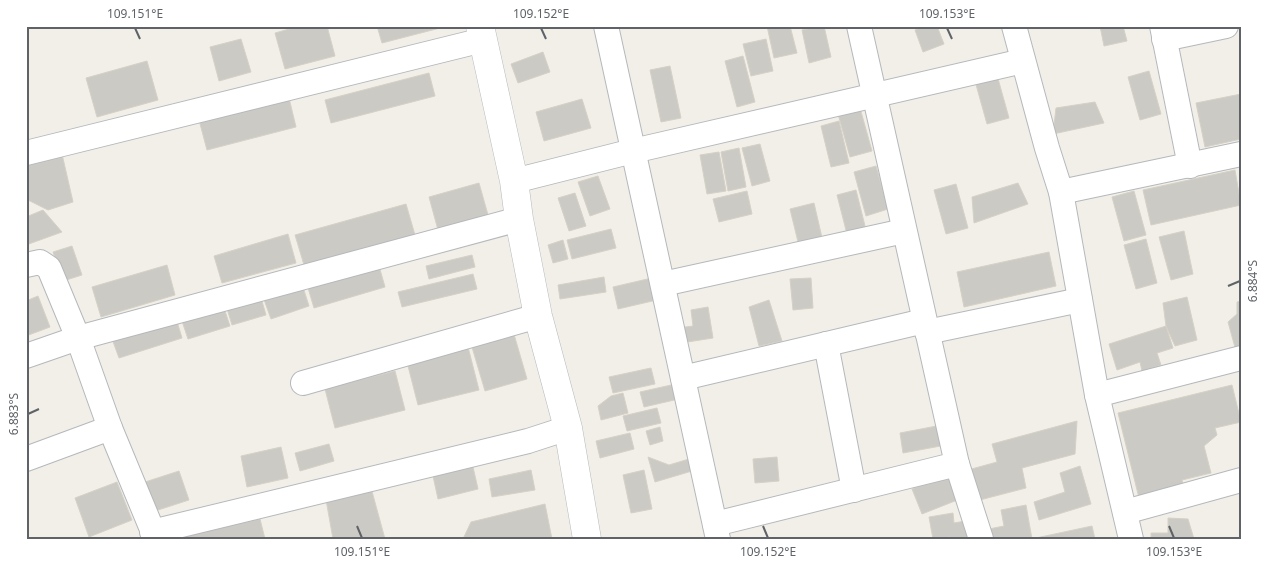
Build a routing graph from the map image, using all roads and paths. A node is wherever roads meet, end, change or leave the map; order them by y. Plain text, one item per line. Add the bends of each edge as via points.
1 (606, 26) edge
2 (859, 26) edge
3 (1014, 26) edge
4 (1226, 26) edge
5 (482, 33) edge
6 (1163, 33) edge
7 (1023, 61) junction
8 (874, 94) junction
9 (633, 151) junction
10 (26, 154) edge
11 (1241, 154) edge
12 (1190, 166) junction
13 (514, 181) junction
14 (1061, 192) junction
15 (519, 219) junction
16 (904, 231) junction
17 (26, 265) edge
18 (663, 284) junction
19 (1080, 300) junction
20 (538, 316) junction
21 (925, 327) junction
22 (78, 338) junction
23 (826, 344) junction
24 (26, 356) edge
25 (1241, 358) edge
26 (683, 378) junction
27 (303, 383) dead end
28 (1097, 395) junction
29 (110, 428) junction
30 (568, 428) junction
31 (26, 459) edge
32 (957, 464) junction
33 (1241, 480) edge
34 (854, 490) junction
35 (1125, 512) junction
36 (717, 531) edge
37 (154, 536) edge
38 (587, 539) edge
39 (981, 539) edge
40 (1131, 539) edge

1 - 9 street
2 - 8 street
3 - 7 street
4 - 6 street
5 - 10 street
5 - 13 main road
6 - 12 street
7 - 8 street
7 - 14 street
8 - 9 street
8 - 16 street
9 - 13 street
9 - 18 street
11 - 12 street
12 - 14 street
13 - 15 main road
14 - 19 street
15 - 20 main road
15 - 22 street
16 - 18 street
16 - 21 street
17 - 22 street via 40,262 48,268
18 - 26 street
19 - 21 street
19 - 28 street
20 - 27 street
20 - 30 main road
21 - 23 street
21 - 32 street
22 - 24 street
22 - 29 street
23 - 26 street
23 - 34 street
25 - 28 street
26 - 36 street
28 - 35 street
29 - 31 street
29 - 37 street
30 - 37 street
30 - 38 main road
32 - 34 street
32 - 39 street
33 - 35 street
34 - 36 street
35 - 40 street

